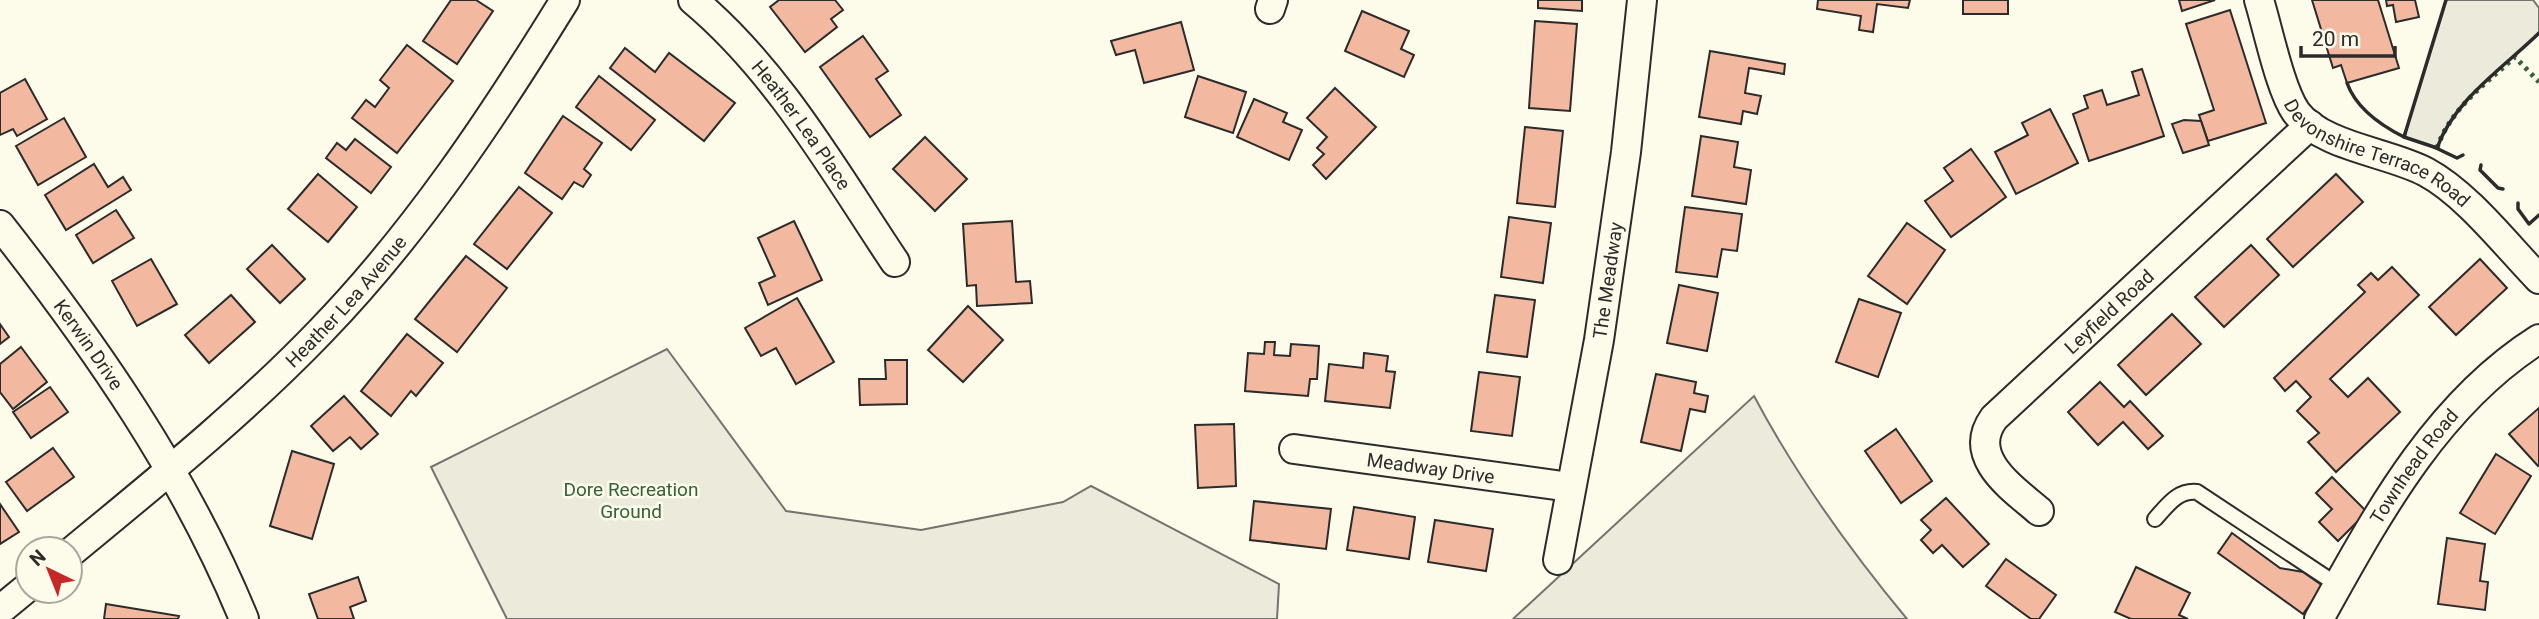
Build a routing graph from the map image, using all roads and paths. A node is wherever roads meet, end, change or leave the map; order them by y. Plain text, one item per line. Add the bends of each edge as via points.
1 (565, 0) edge
2 (693, 0) edge
3 (1642, 0) edge
4 (2259, 0) edge
5 (2310, 125) junction
6 (0, 225) edge
7 (895, 262) dead end
8 (2539, 279) edge
9 (2539, 339) edge
10 (1294, 449) dead end
11 (171, 470) junction
12 (1570, 487) junction
13 (2039, 511) dead end
14 (2155, 519) dead end
15 (84, 541) edge
16 (1558, 560) dead end
17 (2339, 586) junction
18 (14, 598) edge
19 (0, 610) edge
20 (2327, 617) edge
21 (244, 619) edge

1 - 11 street, Heather Lea Avenue via 477,136 363,284 284,369
2 - 7 street, Heather Lea Place via 762,68
3 - 12 street, The Meadway via 1599,340
4 - 5 street, Devonshire Terrace Road via 2290,100
5 - 8 street, Devonshire Terrace Road via 2425,171 2447,186
5 - 13 street, Leyfield Road via 1984,431 1984,449 1991,465
6 - 11 street, Kerwin Drive via 89,343
9 - 17 street, Townhead Road via 2479,384 2443,421
10 - 12 street, Meadway Drive
11 - 15 street, Heather Lea Avenue
11 - 21 street, Kerwin Drive via 201,522
12 - 16 street, The Meadway
14 - 17 lane via 2173,499 2197,492
17 - 20 street, Townhead Road
18 - 19 street

